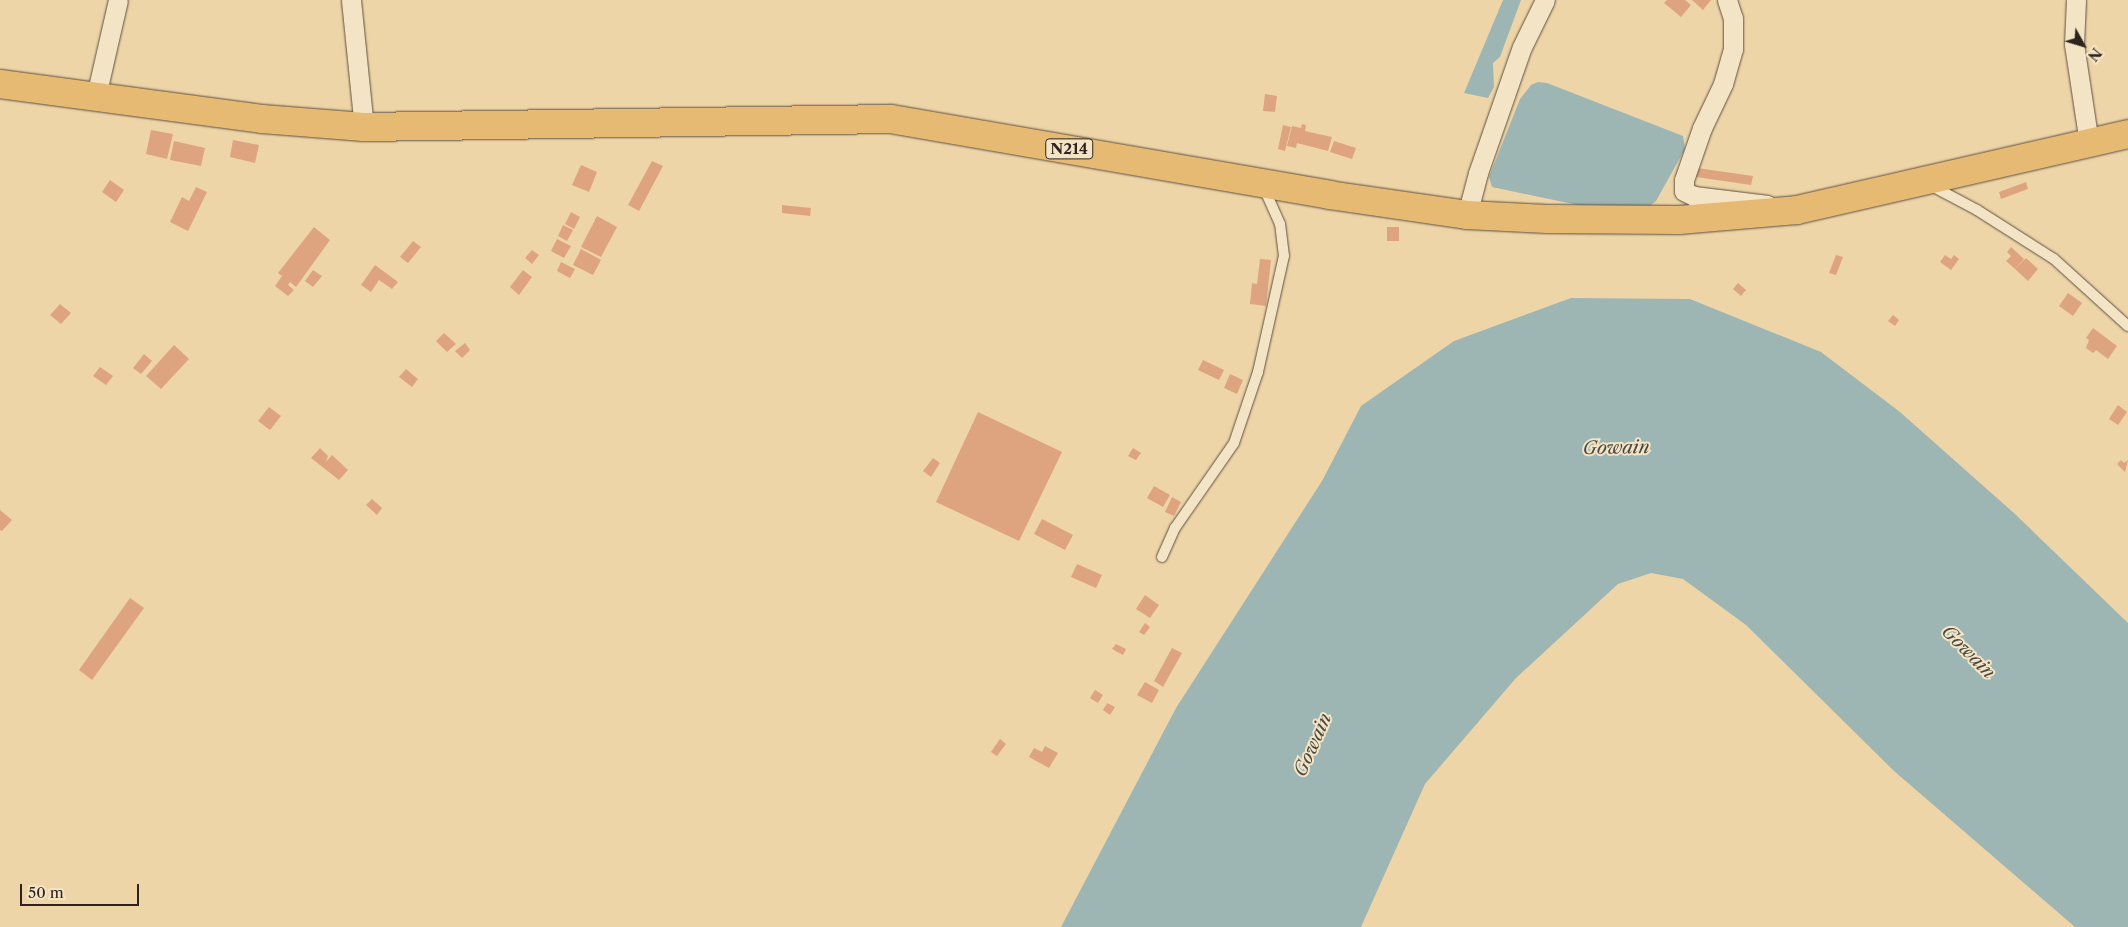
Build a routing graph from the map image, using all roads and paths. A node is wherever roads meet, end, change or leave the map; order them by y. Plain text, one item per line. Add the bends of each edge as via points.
1 (118, 0) edge
2 (351, 0) edge
3 (1545, 0) edge
4 (1727, 0) edge
5 (2076, 0) edge
6 (0, 84) edge
7 (96, 96) junction
8 (364, 127) junction
9 (2128, 134) edge
10 (2089, 143) junction
11 (1923, 181) junction
12 (1262, 182) junction
13 (1797, 210) junction
14 (1467, 215) junction
15 (2128, 326) edge
16 (1162, 557) dead end

1 - 7 street
2 - 8 street
3 - 14 street via 1522,47
4 - 13 street via 1733,18 1733,49 1723,84 1690,162 1684,190 1694,196
5 - 10 street via 2074,44
6 - 7 highway, N214
7 - 8 highway, N214 via 262,119
8 - 12 highway, N214 via 891,119
9 - 10 highway, N214
10 - 11 highway, N214
11 - 13 highway, N214
11 - 15 lane via 2054,259
12 - 14 highway, N214
12 - 16 lane via 1280,224 1284,256 1258,372 1234,443 1175,528
13 - 14 highway, N214 via 1679,220

